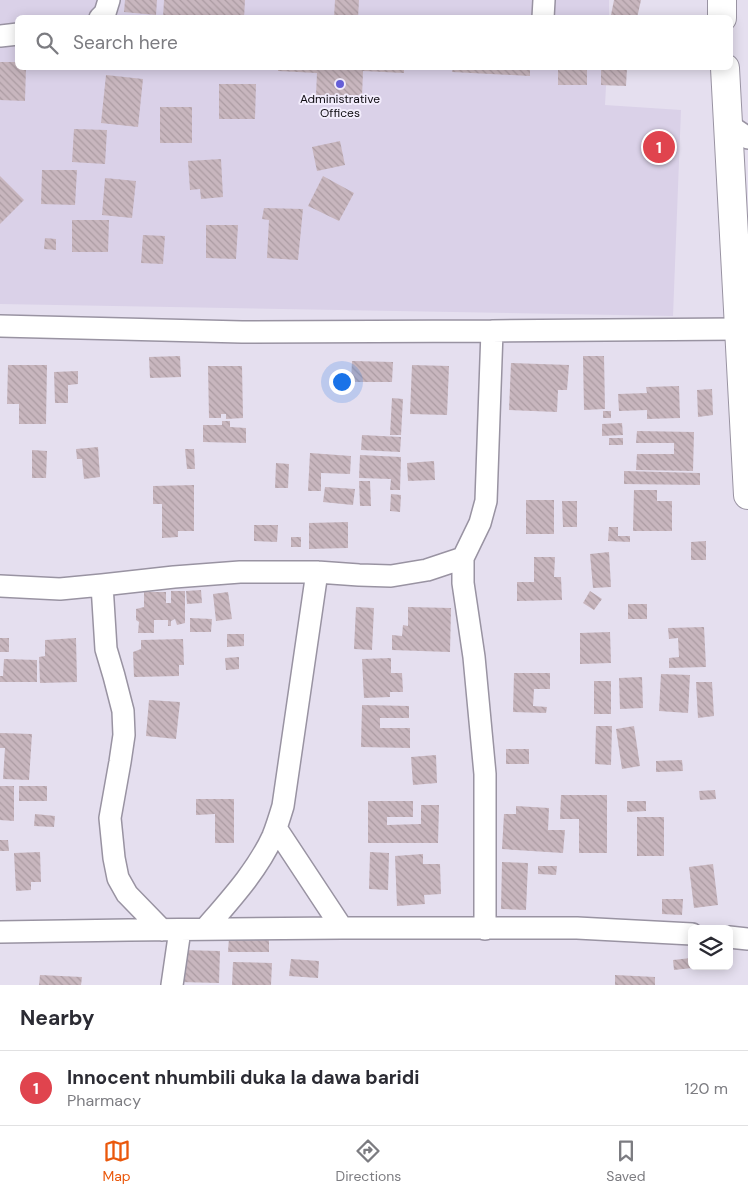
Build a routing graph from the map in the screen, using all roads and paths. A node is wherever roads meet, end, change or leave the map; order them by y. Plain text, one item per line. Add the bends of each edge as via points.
1 (110, 0) edge
2 (544, 0) edge
3 (722, 0) edge
4 (103, 15) edge
5 (543, 15) edge
6 (722, 15) edge
7 (15, 34) edge
8 (0, 36) edge
9 (725, 70) edge
10 (738, 131) edge
11 (0, 326) edge
12 (738, 329) junction
13 (492, 331) junction
14 (748, 495) edge
15 (464, 558) junction
16 (317, 572) junction
17 (102, 585) junction
18 (0, 586) edge
19 (276, 828) junction
20 (342, 928) junction
21 (205, 929) junction
22 (485, 929) junction
23 (171, 930) junction
24 (0, 932) edge
25 (688, 934) edge
26 (733, 937) edge
27 (748, 939) edge
28 (172, 985) edge

1 - 4 street
2 - 5 street
3 - 6 main road
7 - 8 street
9 - 10 main road
10 - 12 main road
11 - 13 street via 242,332
12 - 13 street
12 - 14 main road
13 - 15 street via 486,501
15 - 16 street via 427,570 391,576
15 - 22 street via 463,583 485,774
16 - 17 street via 240,572
16 - 19 street via 283,806
17 - 18 street via 60,589
17 - 23 street via 106,649 124,711 124,735 110,818 118,878 127,894
19 - 20 street
19 - 21 street via 257,865
20 - 21 street
20 - 22 street
21 - 23 street
22 - 25 street via 577,928
23 - 24 street
23 - 28 street
26 - 27 street

